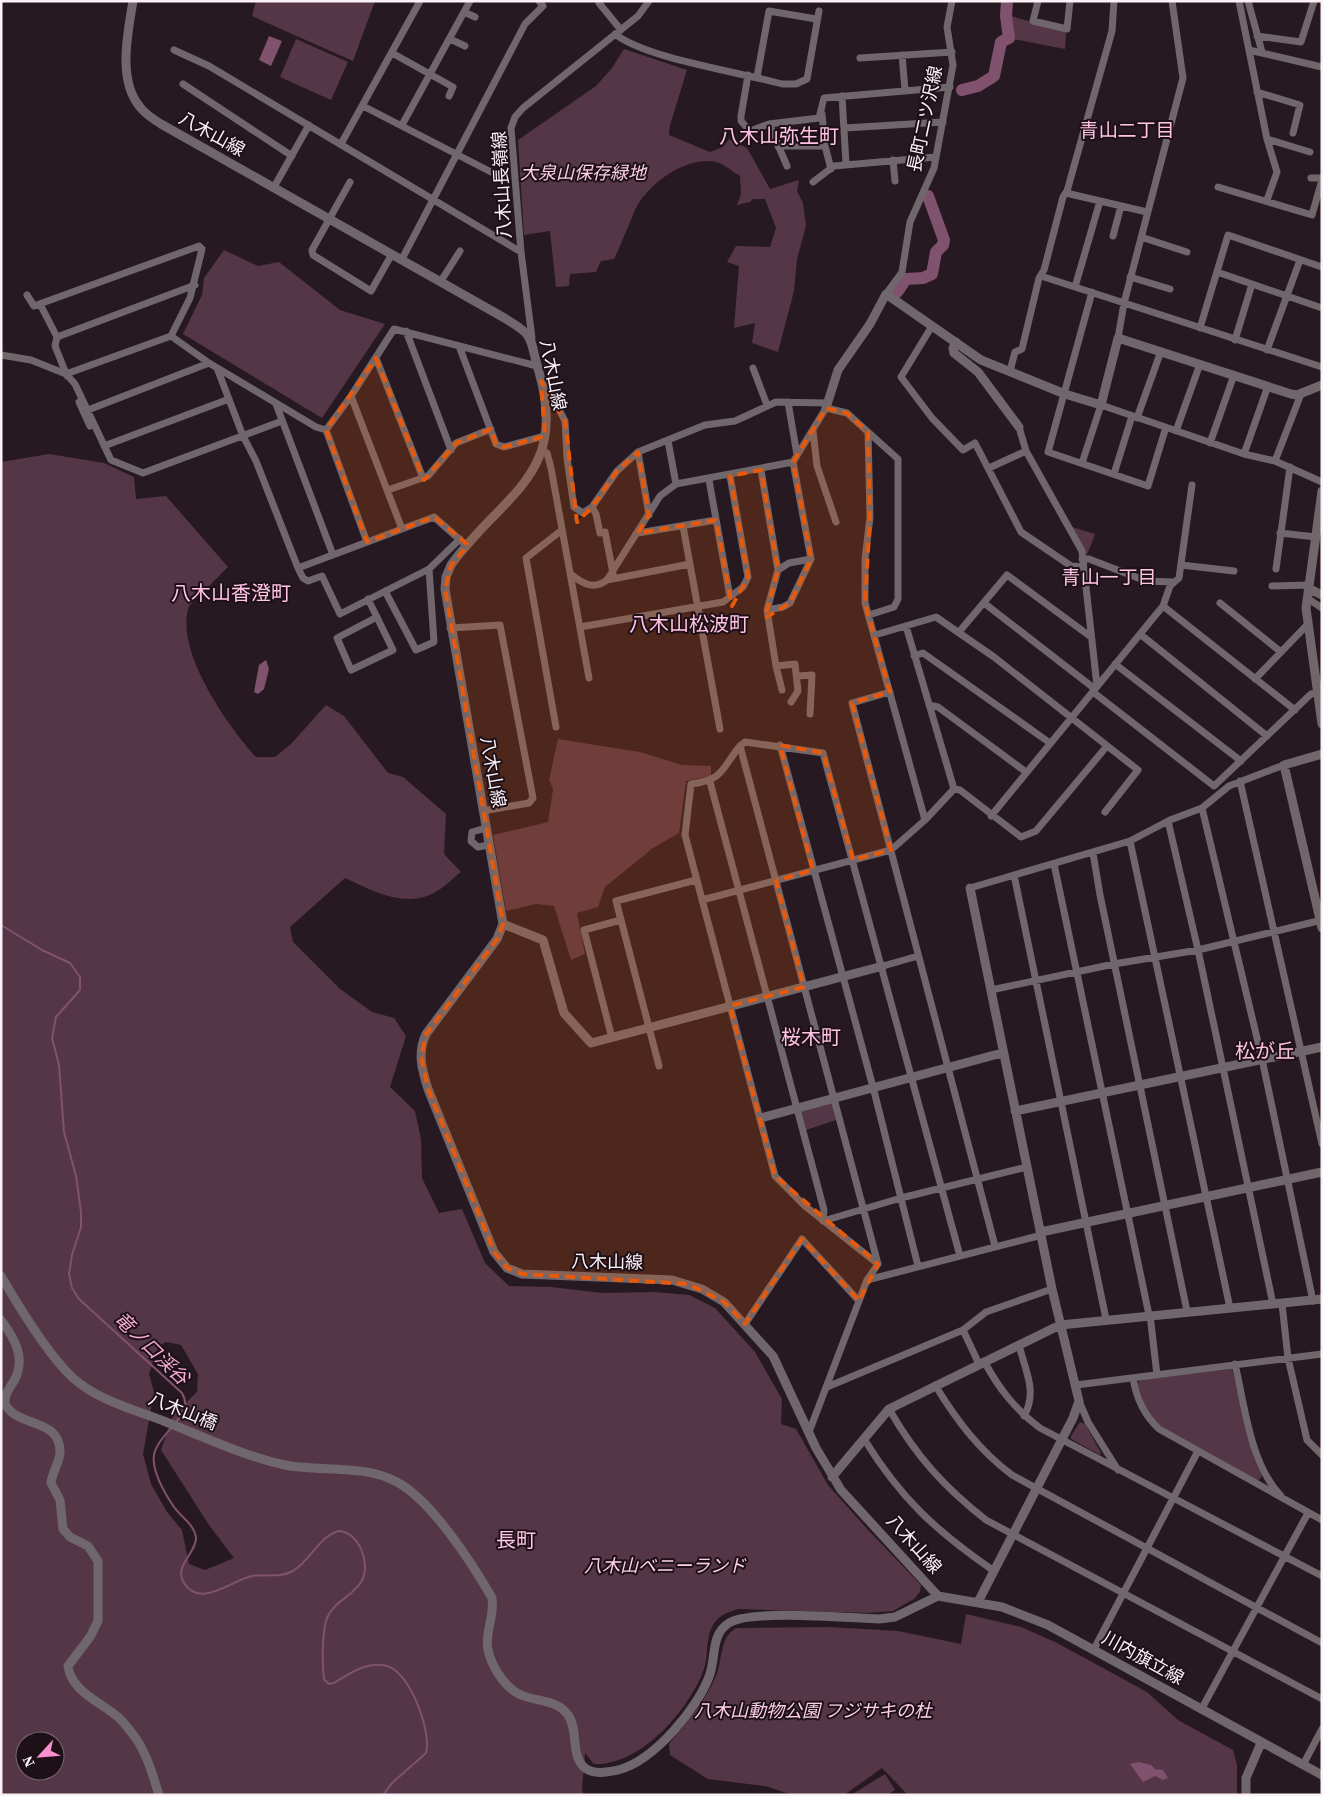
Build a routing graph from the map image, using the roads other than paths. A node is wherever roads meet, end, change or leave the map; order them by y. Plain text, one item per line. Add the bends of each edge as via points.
1 (133, 1) edge
2 (420, 1) edge
3 (470, 1) edge
4 (540, 1) edge
5 (649, 1) edge
6 (952, 1) edge
7 (1038, 1) edge
8 (1070, 1) edge
9 (1114, 1) edge
10 (1172, 1) edge
11 (1239, 1) edge
12 (1248, 1) edge
13 (1314, 1) edge
14 (599, 3) dead end
15 (819, 11) dead end
16 (464, 12) junction
17 (475, 17) dead end
18 (816, 19) junction
19 (618, 32) junction
20 (1257, 36) junction
21 (450, 39) junction
22 (465, 46) dead end
23 (174, 50) dead end
24 (1249, 50) junction
25 (952, 52) junction
26 (1262, 52) junction
27 (392, 54) junction
28 (902, 55) junction
29 (860, 58) dead end
30 (1322, 67) edge
31 (431, 74) junction
32 (748, 75) junction
33 (757, 77) junction
34 (183, 84) dead end
35 (950, 87) junction
36 (905, 90) junction
37 (1257, 92) junction
38 (449, 96) dead end
39 (842, 96) junction
40 (363, 106) junction
41 (822, 114) junction
42 (943, 122) junction
43 (769, 124) junction
44 (309, 125) junction
45 (402, 125) junction
46 (845, 128) junction
47 (1293, 133) dead end
48 (1267, 139) junction
49 (341, 144) junction
50 (778, 146) junction
51 (825, 146) junction
52 (1310, 152) dead end
53 (455, 153) junction
54 (292, 156) junction
55 (936, 157) junction
56 (893, 160) junction
57 (846, 164) junction
58 (787, 166) dead end
59 (831, 169) junction
60 (493, 173) dead end
61 (1311, 178) dead end
62 (1322, 179) edge
63 (350, 182) dead end
64 (813, 182) dead end
65 (895, 182) dead end
66 (274, 187) junction
67 (1218, 187) dead end
68 (1066, 194) junction
69 (432, 198) junction
70 (1267, 200) junction
71 (1100, 202) junction
72 (1121, 206) junction
73 (1147, 212) junction
74 (329, 218) junction
75 (1113, 236) dead end
76 (1140, 237) junction
77 (460, 251) dead end
78 (521, 252) junction
79 (1186, 252) dead end
80 (392, 254) junction
81 (402, 259) junction
82 (1300, 260) junction
83 (1322, 267) edge
84 (1217, 272) junction
85 (1041, 276) junction
86 (1130, 277) junction
87 (441, 281) junction
88 (1252, 284) junction
89 (195, 285) junction
90 (1075, 286) junction
91 (1170, 289) dead end
92 (1092, 292) junction
93 (886, 294) junction
94 (27, 295) dead end
95 (1287, 296) junction
96 (1124, 303) junction
97 (40, 304) junction
98 (1322, 308) edge
99 (932, 326) junction
100 (1200, 328) junction
101 (406, 331) junction
102 (171, 336) junction
103 (57, 337) junction
104 (532, 338) junction
105 (1118, 338) junction
106 (1235, 340) junction
107 (956, 342) junction
108 (459, 346) junction
109 (1267, 350) junction
110 (1161, 352) junction
111 (1, 354) edge
112 (376, 358) junction
113 (209, 363) junction
114 (1200, 364) junction
115 (537, 366) junction
116 (1322, 367) edge
117 (216, 368) junction
118 (753, 368) dead end
119 (1010, 371) junction
120 (66, 374) junction
121 (1234, 374) junction
122 (541, 381) junction
123 (1322, 385) edge
124 (1268, 386) junction
125 (1065, 394) junction
126 (1300, 394) junction
127 (351, 396) junction
128 (228, 399) junction
129 (788, 402) junction
130 (275, 403) junction
131 (767, 405) junction
132 (1101, 405) junction
133 (827, 406) junction
134 (88, 410) junction
135 (1134, 417) junction
136 (282, 421) junction
137 (1019, 427) joint
138 (1166, 427) junction
139 (491, 429) junction
140 (326, 430) junction
141 (813, 431) junction
142 (1176, 431) junction
143 (868, 432) junction
144 (243, 436) junction
145 (544, 436) junction
146 (668, 441) junction
147 (102, 443) junction
148 (1210, 443) junction
149 (451, 450) junction
150 (542, 451) junction
151 (1026, 451) junction
152 (638, 452) junction
153 (1244, 454) junction
154 (797, 455) junction
155 (1275, 461) junction
156 (793, 462) junction
157 (1082, 463) junction
158 (1290, 467) junction
159 (989, 468) junction
160 (761, 470) junction
161 (1114, 474) junction
162 (730, 476) junction
163 (423, 478) junction
164 (709, 480) junction
165 (1322, 482) edge
166 (676, 484) junction
167 (1192, 485) dead end
168 (388, 490) junction
169 (1322, 490) edge
170 (592, 508) junction
171 (649, 515) junction
172 (716, 520) junction
173 (836, 522) dead end
174 (684, 526) junction
175 (402, 529) junction
176 (562, 530) junction
177 (638, 533) junction
178 (1280, 533) junction
179 (1316, 537) junction
180 (367, 542) junction
181 (464, 542) junction
182 (333, 555) junction
183 (811, 559) junction
184 (1083, 563) junction
185 (690, 564) junction
186 (1181, 565) junction
187 (298, 568) junction
188 (429, 569) junction
189 (1276, 569) dead end
190 (778, 570) junction
191 (1234, 570) dead end
192 (613, 573) junction
193 (572, 575) junction
194 (607, 580) junction
195 (1172, 582) junction
196 (1272, 586) dead end
197 (1309, 586) junction
198 (385, 591) junction
199 (1322, 595) edge
200 (730, 597) junction
201 (1307, 598) junction
202 (368, 599) junction
203 (984, 603) junction
204 (1220, 603) dead end
205 (698, 606) junction
206 (1163, 606) junction
207 (1322, 608) edge
208 (767, 610) junction
209 (870, 615) junction
210 (377, 617) junction
211 (1307, 625) junction
212 (906, 626) junction
213 (580, 627) junction
214 (450, 628) junction
215 (960, 632) junction
216 (1140, 634) junction
217 (875, 635) junction
218 (1091, 637) junction
219 (1281, 652) junction
220 (914, 656) junction
221 (1115, 664) junction
222 (776, 666) junction
223 (797, 676) junction
224 (588, 678) dead end
225 (1255, 679) junction
226 (1095, 689) junction
227 (782, 690) dead end
228 (890, 692) junction
229 (1317, 692) junction
230 (791, 702) dead end
231 (929, 705) junction
232 (1295, 710) junction
233 (810, 714) dead end
234 (1072, 718) junction
235 (1322, 724) edge
236 (556, 727) dead end
237 (720, 729) dead end
238 (1267, 736) junction
239 (1050, 743) junction
240 (780, 745) junction
241 (740, 746) junction
242 (1107, 746) junction
243 (1322, 754) edge
244 (1241, 761) junction
245 (1284, 765) junction
246 (1026, 772) junction
247 (1240, 781) junction
248 (710, 782) junction
249 (954, 789) junction
250 (1202, 808) junction
251 (483, 811) junction
252 (1105, 812) dead end
253 (992, 816) junction
254 (925, 820) junction
255 (1168, 821) junction
256 (486, 828) junction
257 (1130, 840) junction
258 (489, 845) junction
259 (891, 850) junction
260 (1093, 853) junction
261 (854, 860) junction
262 (1054, 864) junction
263 (812, 870) junction
264 (1014, 875) junction
265 (696, 880) junction
266 (776, 881) junction
267 (970, 888) joint
268 (739, 890) junction
269 (702, 900) junction
270 (621, 920) junction
271 (1321, 923) edge
272 (503, 924) junction
273 (1275, 930) junction
274 (1234, 941) junction
275 (1198, 950) junction
276 (918, 956) junction
277 (1157, 958) junction
278 (1114, 964) junction
279 (883, 966) junction
280 (1077, 971) junction
281 (842, 976) junction
282 (1036, 981) junction
283 (804, 987) junction
284 (991, 990) junction
285 (768, 997) junction
286 (730, 1006) junction
287 (650, 1028) junction
288 (612, 1038) junction
289 (1322, 1047) edge
290 (1302, 1051) junction
291 (1002, 1053) junction
292 (1262, 1059) junction
293 (659, 1066) dead end
294 (1224, 1066) junction
295 (948, 1068) junction
296 (1182, 1075) junction
297 (913, 1076) junction
298 (1140, 1085) junction
299 (873, 1087) junction
300 (1102, 1092) junction
301 (835, 1098) junction
302 (1062, 1101) junction
303 (797, 1108) junction
304 (1014, 1111) junction
305 (761, 1118) junction
306 (1322, 1144) edge
307 (1027, 1167) junction
308 (1322, 1172) edge
309 (1287, 1179) junction
310 (978, 1180) junction
311 (942, 1188) junction
312 (1249, 1188) junction
313 (1206, 1196) junction
314 (901, 1198) junction
315 (1166, 1206) junction
316 (864, 1208) junction
317 (1128, 1213) junction
318 (823, 1221) junction
319 (1087, 1222) junction
320 (1041, 1233) junction
321 (995, 1246) junction
322 (960, 1256) junction
323 (878, 1264) junction
324 (918, 1266) junction
325 (1, 1276) edge
326 (867, 1280) junction
327 (1052, 1289) junction
328 (1318, 1300) edge
329 (859, 1301) junction
330 (1277, 1304) junction
331 (1230, 1308) junction
332 (1187, 1311) junction
333 (1150, 1315) junction
334 (1106, 1319) junction
335 (1, 1320) edge
336 (745, 1324) junction
337 (1060, 1324) junction
338 (963, 1330) junction
339 (1019, 1345) junction
340 (1322, 1354) edge
341 (1288, 1358) junction
342 (982, 1363) junction
343 (1235, 1364) junction
344 (1157, 1375) junction
345 (1133, 1378) junction
346 (1076, 1384) junction
347 (935, 1386) junction
348 (827, 1387) junction
349 (3, 1401) edge
350 (1079, 1401) junction
351 (889, 1409) junction
352 (1024, 1416) junction
353 (809, 1432) junction
354 (864, 1439) junction
355 (1062, 1441) junction
356 (1198, 1451) junction
357 (1322, 1455) edge
358 (1118, 1470) junction
359 (832, 1477) junction
360 (1037, 1489) junction
361 (1173, 1498) junction
362 (1288, 1502) junction
363 (1308, 1513) junction
364 (1322, 1520) edge
365 (1012, 1535) junction
366 (1147, 1547) junction
367 (1285, 1557) junction
368 (994, 1570) junction
369 (1322, 1576) edge
370 (1123, 1594) junction
371 (938, 1596) junction
372 (978, 1602) junction
373 (1256, 1607) junction
374 (1322, 1643) edge
375 (1094, 1649) junction
376 (1232, 1652) junction
377 (1322, 1700) edge
378 (1200, 1710) junction
379 (1322, 1729) edge
380 (1262, 1743) junction
381 (1303, 1765) junction
382 (1322, 1775) edge
383 (159, 1795) edge
384 (1246, 1795) edge

1 - 66 street, 八木山線 via 127,73 130,89 139,106 160,124
2 - 27 street
3 - 16 street
4 - 53 street via 543,6 525,24
5 - 19 street, 八木山長嶺線 via 638,16
6 - 25 street, 長町二ツ沢線 via 947,27
7 - 8 street via 1033,21 1067,29
9 - 68 street via 1112,31
10 - 73 street via 1183,78
11 - 24 street
12 - 20 street
13 - 20 street via 1301,42
14 - 19 street
15 - 18 street
16 - 17 street
16 - 21 street
18 - 33 street via 806,80 782,84
18 - 33 street via 769,11
19 - 32 street via 622,39 665,55
19 - 78 street, 八木山長嶺線 via 515,117 511,135
20 - 26 street
21 - 22 street
21 - 31 street
23 - 44 street via 210,66
24 - 26 street
24 - 37 street
25 - 28 street
25 - 35 street, 長町二ツ沢線 via 954,65
26 - 30 street
27 - 31 street
27 - 40 street
28 - 29 street
28 - 36 street
31 - 38 street via 453,87
31 - 45 street
32 - 33 street
32 - 43 street via 741,121 750,131
34 - 54 street
35 - 36 street
35 - 42 street, 長町二ツ沢線
36 - 39 street
37 - 47 street via 1300,105
37 - 48 street
39 - 41 street via 824,98
39 - 46 street
40 - 45 street
40 - 49 street
41 - 43 street via 819,118
41 - 51 street
42 - 46 street
42 - 55 street, 長町二ツ沢線
43 - 50 street
44 - 49 street
44 - 54 street
45 - 53 street
46 - 57 street
48 - 52 street
48 - 70 street via 1277,172
49 - 69 street
50 - 51 street
50 - 58 street
51 - 59 street
53 - 60 street
53 - 69 street
54 - 66 street
55 - 56 street
55 - 93 street, 長町二ツ沢線 via 910,222 902,272
56 - 57 street
56 - 65 street
57 - 59 street
59 - 64 street
61 - 62 street
62 - 70 street via 1312,215
63 - 74 street
66 - 74 street, 八木山線
67 - 70 street
68 - 71 street
68 - 85 street
69 - 78 street
69 - 81 street
71 - 72 street
71 - 90 street
72 - 73 street
72 - 75 street
73 - 76 street
74 - 80 street, 八木山線
74 - 80 street via 312,250 313,255 371,291
76 - 79 street
76 - 86 street
77 - 87 street
78 - 104 street, 八木山長嶺線
80 - 81 street, 八木山線
81 - 87 street, 八木山線
82 - 83 street
82 - 84 street via 1228,236
82 - 95 street
84 - 88 street
84 - 100 street
85 - 90 street
85 - 119 street via 1022,349 1015,352
86 - 91 street
86 - 96 street
87 - 104 street, 八木山線 via 519,326
88 - 95 street
88 - 106 street
89 - 97 street via 202,249 199,246
89 - 102 street
89 - 103 street
90 - 92 street
92 - 96 street
92 - 125 street
93 - 99 street
93 - 133 street via 838,370
94 - 97 street via 34,306
95 - 98 street
95 - 109 street
96 - 100 street
96 - 105 street
97 - 103 street
99 - 107 street
99 - 159 street via 901,377 932,418 963,450 974,443
100 - 106 street
101 - 108 street
101 - 112 street via 392,330
101 - 149 street
102 - 113 street
102 - 120 street
103 - 120 street via 55,346
104 - 115 street, 八木山線
105 - 110 street
105 - 132 street
106 - 109 street
107 - 119 street via 981,360
107 - 137 street via 954,353 978,372
108 - 115 street
108 - 139 street
109 - 116 street
110 - 114 street
110 - 135 street
111 - 120 street via 31,360
112 - 127 street
112 - 163 street
113 - 117 street
113 - 134 street
114 - 121 street
114 - 142 street
115 - 122 street, 八木山線
117 - 128 street
117 - 130 street
118 - 131 street
119 - 125 street
120 - 134 street
120 - 147 street via 94,437
121 - 124 street
121 - 148 street
122 - 145 street, 八木山線 via 546,417
122 - 170 street via 565,421 574,507 583,513
123 - 126 street
124 - 126 street
124 - 153 street
125 - 132 street
125 - 157 street via 1048,452
126 - 155 street
127 - 140 street
127 - 168 street
128 - 144 street
128 - 147 street
129 - 131 street
129 - 133 street
129 - 154 street
130 - 136 street
130 - 140 street
131 - 146 street via 735,421 705,425
132 - 135 street
132 - 157 street
133 - 141 street
133 - 143 street via 847,413
134 - 147 street
135 - 138 street
135 - 161 street
136 - 144 street
136 - 182 street
137 - 151 street
138 - 142 street
138 - 161 street via 1148,486
139 - 145 street via 496,444 504,447
139 - 149 street via 456,443
140 - 180 street
141 - 154 street
141 - 173 street via 817,466
142 - 148 street
143 - 209 street via 870,517 864,604
143 - 209 street via 898,458 898,599 894,607
144 - 147 street via 143,473 111,460
144 - 187 street
145 - 150 street, 八木山線
146 - 152 street
146 - 166 street
148 - 153 street
149 - 163 street
150 - 176 street via 548,453
150 - 181 street, 八木山線 via 532,475
151 - 159 street
151 - 184 street via 1082,551
152 - 170 street via 616,471
152 - 171 street
153 - 155 street
154 - 156 street
155 - 158 street
156 - 160 street
156 - 183 street
157 - 161 street
158 - 165 street
158 - 178 street
159 - 184 street via 1021,532 1071,566
160 - 162 street
160 - 190 street
162 - 164 street
162 - 200 street via 748,577 743,587
163 - 168 street
164 - 166 street
164 - 172 street
166 - 171 street via 660,496
167 - 186 street
168 - 175 street
169 - 179 street
170 - 192 street via 600,533 605,532
171 - 177 street
172 - 174 street
172 - 200 street
174 - 177 street
174 - 185 street
175 - 180 street
175 - 181 street via 434,517
176 - 193 street
176 - 236 street via 526,558
177 - 192 street
178 - 179 street
178 - 189 street
179 - 197 street
180 - 182 street
181 - 188 street
181 - 214 street, 八木山線 via 446,577 444,590
182 - 187 street
183 - 190 street via 789,563
183 - 208 street via 790,603
184 - 195 street via 1089,559 1146,580
184 - 218 street
185 - 194 street
185 - 205 street
186 - 191 street
186 - 195 street via 1179,578
187 - 202 street via 308,581 322,576 340,614
188 - 198 street
188 - 198 street via 434,642 416,650
190 - 208 street
192 - 194 street
193 - 194 street via 591,586 601,585
193 - 213 street
195 - 206 street
196 - 197 street
197 - 199 street
197 - 201 street
198 - 202 street
200 - 205 street via 723,602
201 - 207 street
201 - 211 street
202 - 210 street
203 - 215 street
203 - 218 street via 1007,575
203 - 226 street
204 - 219 street
205 - 213 street
205 - 237 street
206 - 216 street
206 - 225 street
208 - 222 street
209 - 217 street
210 - 210 street via 393,650 351,670 337,638
211 - 219 street
211 - 229 street
212 - 215 street via 936,617
212 - 217 street
212 - 220 street
213 - 224 street
214 - 251 street, 八木山線
214 - 251 street via 500,625 532,798 529,803
215 - 234 street
216 - 221 street
216 - 238 street
217 - 228 street
218 - 226 street
219 - 225 street
220 - 231 street
220 - 239 street via 923,653
221 - 226 street
221 - 244 street
222 - 223 street via 795,664
222 - 227 street
223 - 230 street via 798,691
223 - 233 street via 812,675
225 - 232 street
226 - 234 street
226 - 244 street via 1214,786
228 - 254 street
228 - 259 street via 852,703
229 - 232 street
229 - 235 street
231 - 246 street via 938,707
231 - 249 street
232 - 238 street
234 - 239 street
234 - 242 street
238 - 244 street
239 - 246 street
240 - 241 street via 745,742
240 - 261 street via 823,753
240 - 263 street
241 - 248 street via 721,773
241 - 266 street
242 - 252 street via 1138,770
242 - 253 street via 1036,831 1021,837
243 - 245 street
245 - 247 street
245 - 271 street
246 - 253 street
247 - 250 street
247 - 273 street
248 - 265 street via 691,784 685,835
248 - 268 street
249 - 253 street via 960,790
249 - 254 street
250 - 255 street
250 - 274 street
251 - 256 street, 八木山線
254 - 259 street
255 - 257 street
255 - 275 street
256 - 258 street, 八木山線
256 - 258 street via 472,832 471,841 478,847
257 - 260 street
257 - 277 street
258 - 272 street, 八木山線
259 - 261 street
259 - 276 street
260 - 262 street
260 - 278 street
261 - 263 street
261 - 279 street
262 - 264 street
262 - 280 street
263 - 266 street
263 - 281 street
264 - 267 street
264 - 282 street
265 - 269 street
265 - 270 street via 616,901
266 - 268 street
266 - 283 street
267 - 284 street
268 - 269 street
268 - 285 street
269 - 286 street
270 - 287 street
270 - 288 street via 584,930
271 - 273 street
272 - 288 street via 543,940 564,1013 588,1040 595,1042
272 - 336 street, 八木山線 via 497,939 426,1034 421,1049 421,1065 428,1089 498,1259 514,1272 538,1276 672,1280 688,1284 724,1302
273 - 274 street
273 - 290 street
274 - 275 street
274 - 292 street
275 - 277 street
275 - 294 street
276 - 279 street
276 - 295 street
277 - 278 street
277 - 296 street
278 - 280 street
278 - 298 street
279 - 281 street
279 - 297 street
280 - 282 street
280 - 300 street
281 - 283 street
281 - 299 street
282 - 284 street
282 - 302 street
283 - 285 street
283 - 301 street
284 - 291 street
285 - 286 street
285 - 303 street
286 - 287 street
286 - 305 street
287 - 288 street
287 - 293 street
289 - 290 street
290 - 292 street
290 - 306 street
291 - 295 street
291 - 304 street
292 - 294 street
292 - 309 street
294 - 296 street
294 - 312 street
295 - 297 street
295 - 310 street
296 - 298 street
296 - 313 street
297 - 299 street
297 - 311 street
298 - 300 street
298 - 315 street
299 - 301 street
299 - 314 street
300 - 302 street
300 - 317 street
301 - 303 street
301 - 316 street
302 - 304 street
302 - 319 street
303 - 305 street
303 - 318 street via 824,1210
304 - 307 street
305 - 318 street via 775,1176
307 - 310 street
307 - 320 street
308 - 309 street
309 - 312 street
309 - 328 street
310 - 311 street
310 - 321 street
311 - 314 street
311 - 322 street
312 - 313 street
312 - 330 street
313 - 315 street
313 - 331 street
314 - 316 street
314 - 324 street
315 - 317 street
315 - 332 street
316 - 318 street
316 - 323 street
317 - 319 street
317 - 333 street
318 - 323 street
319 - 320 street
319 - 334 street
320 - 321 street
320 - 327 street
321 - 322 street
322 - 324 street
323 - 326 street
324 - 326 street
325 - 371 street, 八木山橋 via 58,1363 87,1388 235,1450 285,1465 371,1474 396,1481 424,1501 492,1598 487,1647 492,1662 514,1691 562,1707 572,1722 581,1763 597,1772 623,1769 638,1762 669,1735 710,1675 720,1631 735,1620 760,1616 880,1619 895,1617
326 - 329 street
327 - 337 street
327 - 338 street via 986,1312
328 - 330 street
329 - 336 street via 802,1239
329 - 348 street
330 - 331 street
330 - 341 street
331 - 332 street
332 - 333 street
333 - 334 street
333 - 344 street
334 - 337 street
335 - 349 street via 16,1343 20,1356 20,1365
336 - 353 street, 八木山線 via 778,1365
337 - 339 street
337 - 346 street
338 - 342 street
338 - 348 street
339 - 342 street
339 - 352 street via 1032,1390 1032,1404
340 - 341 street
341 - 343 street
341 - 357 street via 1307,1440
342 - 347 street
342 - 352 street via 997,1386
343 - 344 street
343 - 362 street via 1259,1463 1272,1486
344 - 345 street
345 - 346 street
345 - 356 street via 1134,1388 1151,1422
346 - 350 street
347 - 351 street
347 - 360 street via 981,1448 1012,1475
348 - 353 street
349 - 383 street via 9,1411 48,1428 57,1439 59,1458 51,1483 60,1500 62,1529 88,1546 98,1561 98,1621 90,1638 68,1666 69,1674 74,1682 119,1718 136,1739
350 - 355 street
350 - 358 street
351 - 354 street
351 - 365 street via 909,1442 953,1494 986,1520
352 - 355 street
353 - 359 street, 八木山線
354 - 359 street
354 - 368 street via 894,1484 927,1520 954,1544
355 - 358 street
355 - 360 street
356 - 361 street
356 - 362 street
358 - 361 street
359 - 371 street, 八木山線
360 - 365 street
360 - 366 street
361 - 366 street
361 - 367 street
362 - 363 street
363 - 364 street
363 - 367 street
365 - 368 street
365 - 370 street
366 - 370 street
366 - 373 street
367 - 369 street
367 - 373 street
368 - 372 street
370 - 375 street
370 - 376 street
371 - 372 street, 川内旗立線
372 - 375 street, 川内旗立線 via 1041,1622
373 - 374 street
373 - 376 street
375 - 378 street, 川内旗立線
376 - 377 street
376 - 378 street
378 - 380 street, 川内旗立線
379 - 381 street
380 - 381 street, 川内旗立線
380 - 384 street via 1246,1778
381 - 382 street, 川内旗立線

